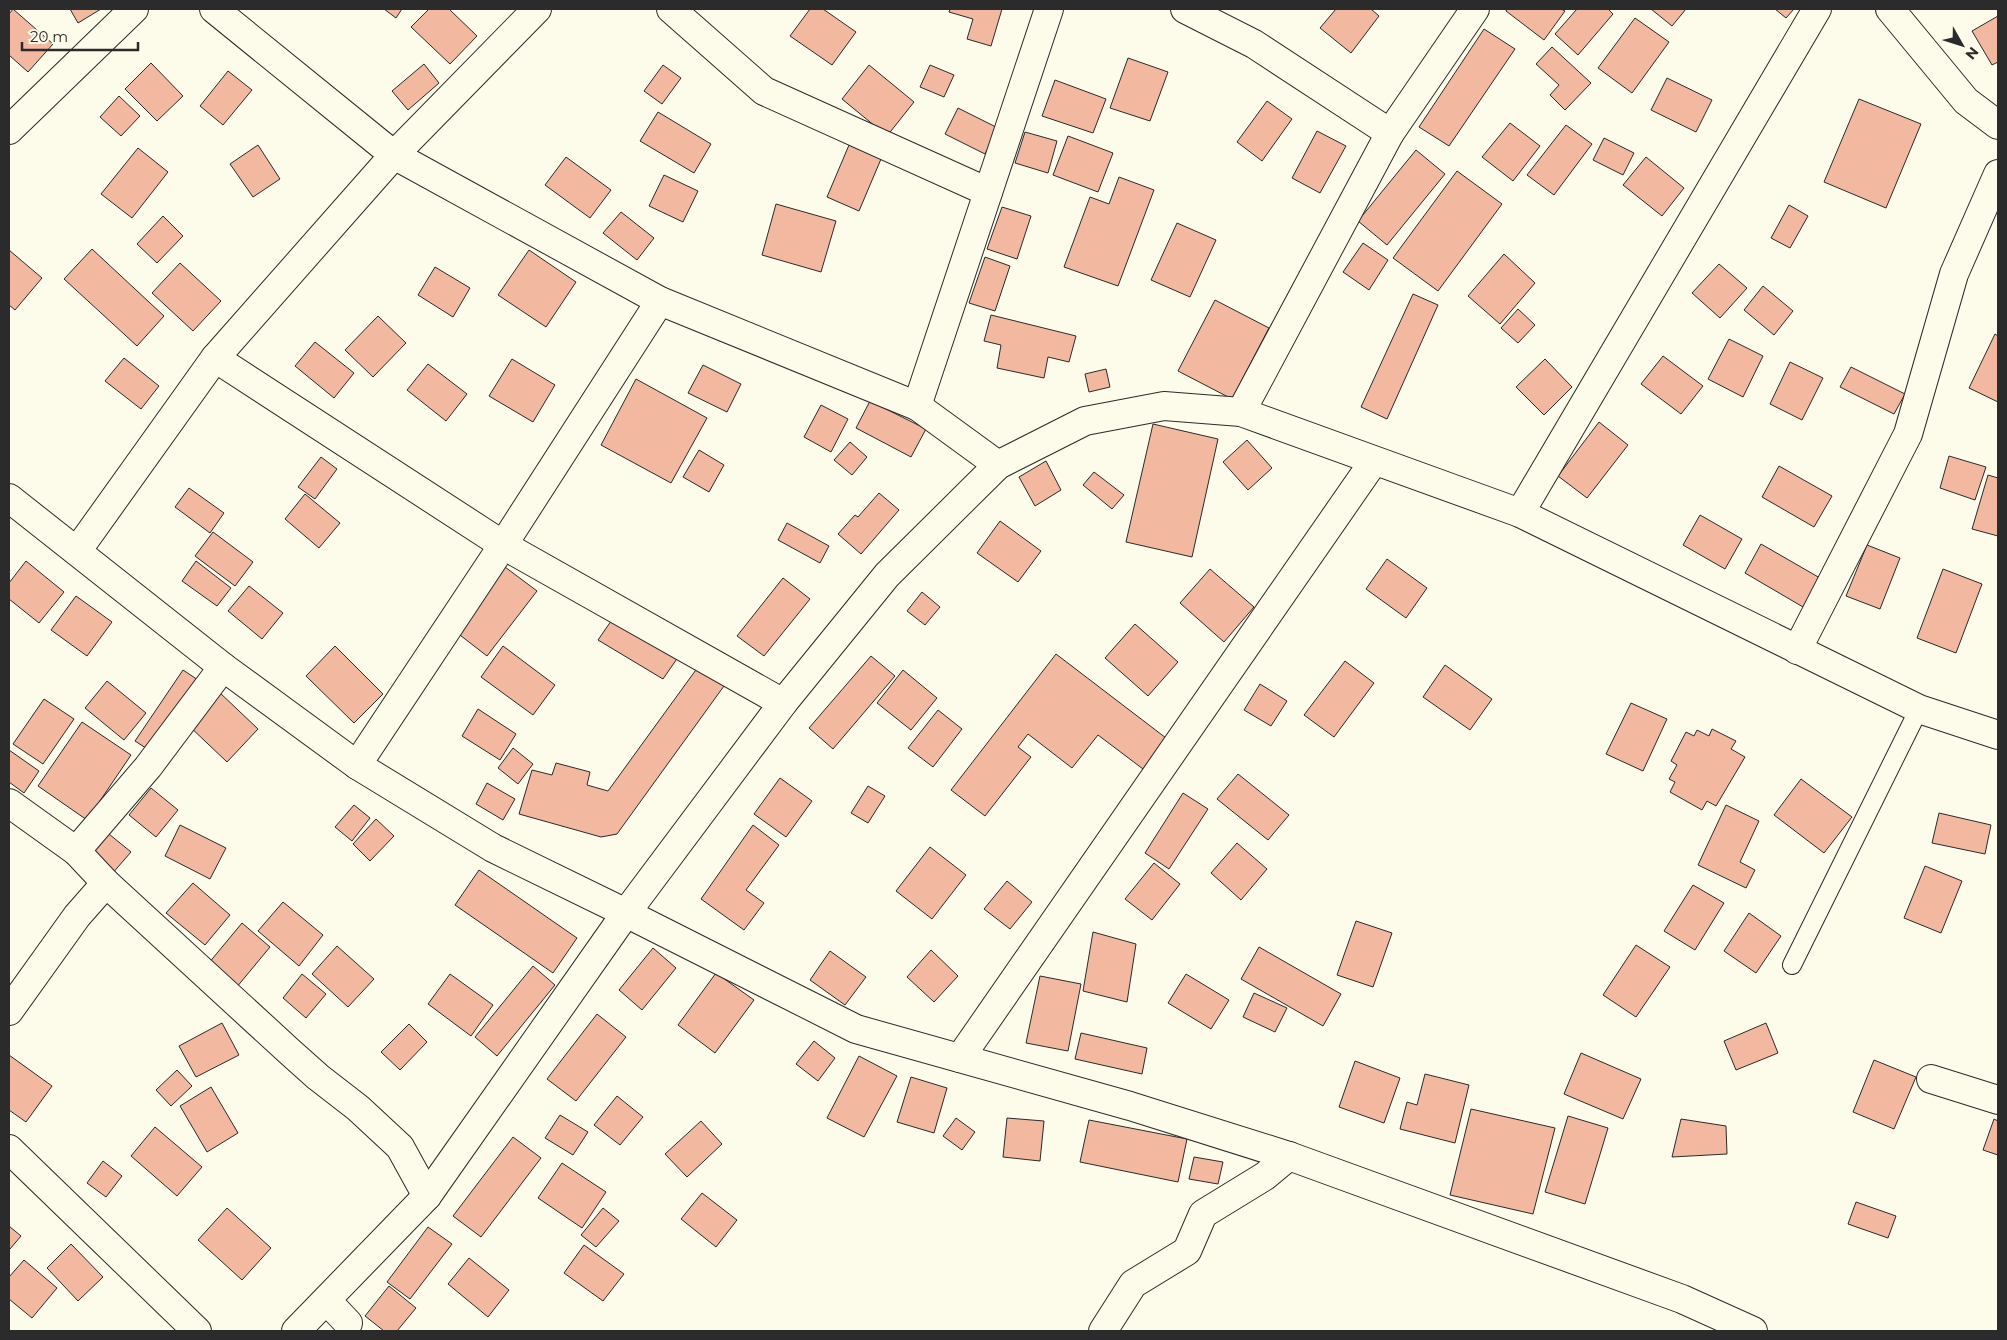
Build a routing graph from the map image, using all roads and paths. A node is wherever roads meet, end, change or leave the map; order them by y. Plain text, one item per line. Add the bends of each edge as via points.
1 (134, 9) edge
2 (214, 9) edge
3 (537, 9) edge
4 (671, 9) edge
5 (1049, 9) edge
6 (1185, 9) edge
7 (1475, 9) edge
8 (1817, 9) edge
9 (1890, 9) edge
10 (1998, 125) edge
11 (9, 130) edge
12 (1390, 133) junction
13 (394, 155) junction
14 (1998, 174) edge
15 (988, 192) junction
16 (660, 301) junction
17 (215, 358) junction
18 (917, 406) junction
19 (1241, 412) junction
20 (1374, 461) junction
21 (998, 465) junction
22 (9, 498) edge
23 (1520, 513) junction
24 (503, 545) junction
25 (77, 551) junction
26 (1797, 650) junction
27 (222, 667) junction
28 (784, 704) junction
29 (1919, 709) junction
30 (1998, 735) edge
31 (357, 765) junction
32 (9, 803) edge
33 (76, 851) junction
34 (106, 883) junction
35 (626, 914) junction
36 (1792, 965) dead end
37 (9, 1010) edge
38 (960, 1058) junction
39 (1932, 1079) dead end
40 (1998, 1100) edge
41 (9, 1149) edge
42 (1289, 1156) junction
43 (427, 1196) junction
44 (326, 1302) junction
45 (348, 1323) dead end
46 (197, 1331) edge
47 (296, 1331) edge
48 (1103, 1331) edge
49 (1753, 1331) edge

1 - 11 street
2 - 13 street
3 - 13 street
4 - 15 street via 764,91
5 - 15 street
6 - 12 street via 1254,44
7 - 12 street
8 - 23 street
9 - 10 street via 1966,101
12 - 19 street
13 - 16 street
13 - 17 street
14 - 26 street via 1954,274 1908,434
15 - 18 street
16 - 18 street
16 - 24 street
17 - 24 street
17 - 25 street
18 - 21 street
19 - 20 street
19 - 21 street via 1164,406 1085,421
20 - 23 street
20 - 38 street
21 - 28 street via 887,575
22 - 25 street
23 - 26 street
24 - 28 street
24 - 31 street
25 - 27 street
26 - 29 street
27 - 31 street
27 - 33 street via 148,767
28 - 35 street
29 - 30 street
29 - 36 lane
31 - 35 street via 493,848
32 - 33 street
33 - 34 street
34 - 37 street via 77,916
34 - 43 street via 318,1077 400,1147
35 - 38 street via 856,1029
35 - 43 street
38 - 42 street via 1130,1106
39 - 40 street
41 - 46 street
42 - 48 street via 1265,1176 1203,1214 1187,1251 1134,1284
42 - 49 street via 1682,1299
43 - 44 street
44 - 45 street
44 - 47 street

